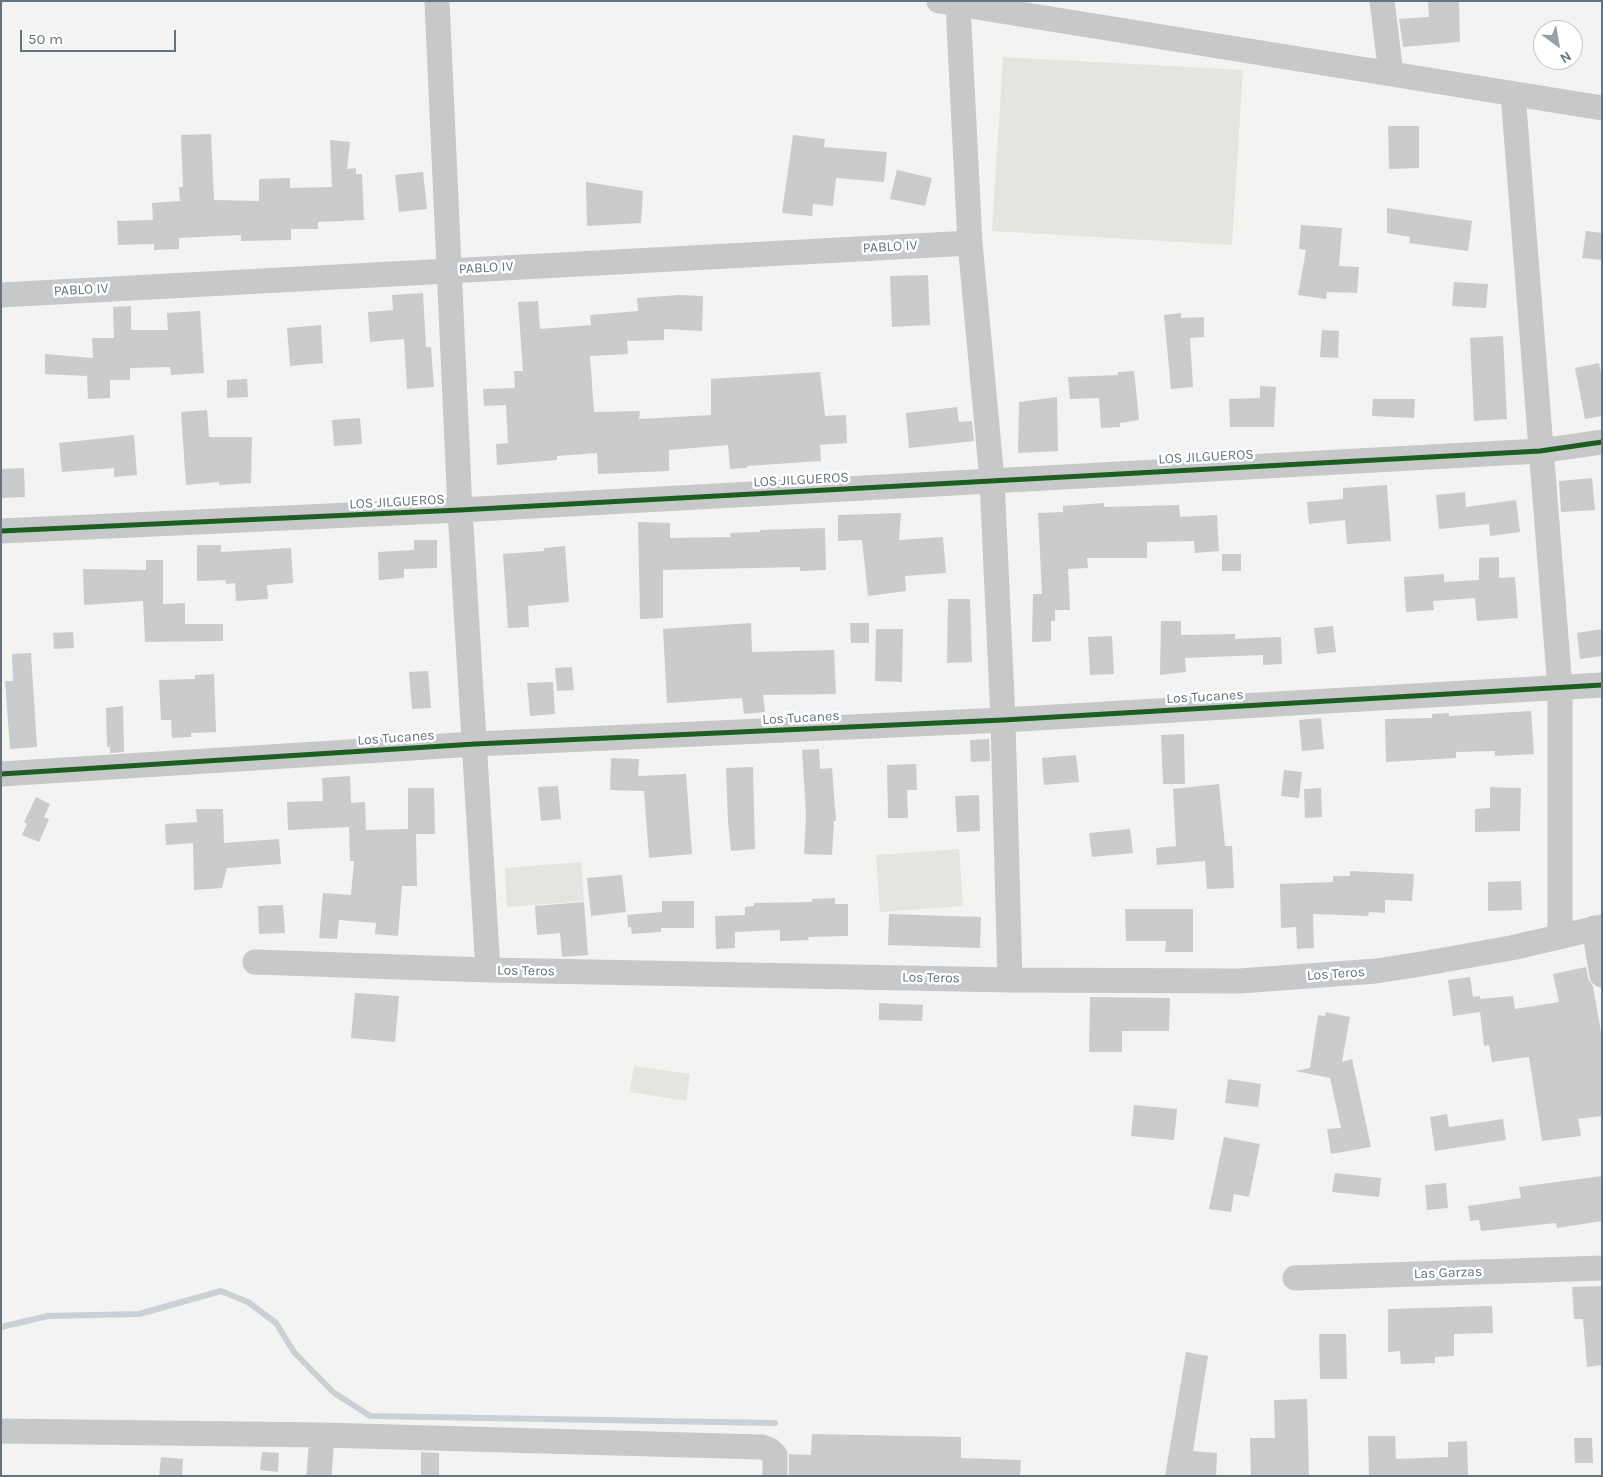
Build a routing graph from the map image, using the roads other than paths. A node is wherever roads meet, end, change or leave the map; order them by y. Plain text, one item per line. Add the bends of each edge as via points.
1 (438, 1) edge
2 (1382, 1) edge
3 (948, 3) edge
4 (1391, 74) junction
5 (1514, 94) junction
6 (1602, 108) edge
7 (970, 243) junction
8 (448, 270) junction
9 (1, 295) edge
10 (1602, 442) edge
11 (1540, 451) junction
12 (992, 480) junction
13 (460, 510) junction
14 (1, 531) edge
15 (1602, 685) edge
16 (1560, 688) junction
17 (1003, 720) junction
18 (475, 744) junction
19 (1, 774) edge
20 (1598, 928) edge
21 (1560, 937) junction
22 (255, 962) dead end
23 (488, 970) junction
24 (1602, 975) edge
25 (1010, 980) junction
26 (1602, 1268) edge
27 (1295, 1278) dead end
28 (1, 1431) edge
29 (322, 1435) junction
30 (319, 1476) edge
31 (775, 1476) edge

1 - 8 street
2 - 4 street
3 - 4 street
3 - 7 street
4 - 5 street
5 - 6 street
5 - 11 street
7 - 8 street, PABLO IV
7 - 12 street
8 - 9 street, PABLO IV
8 - 13 street
10 - 11 street, LOS JILGUEROS
11 - 12 street, LOS JILGUEROS
11 - 16 street
12 - 13 street, LOS JILGUEROS
12 - 17 street
13 - 14 street, LOS JILGUEROS
13 - 18 street
15 - 16 street, Los Tucanes
16 - 17 street, Los Tucanes
16 - 21 street
17 - 18 street, Los Tucanes
17 - 25 street
18 - 19 street, Los Tucanes
18 - 23 street
20 - 21 street, Los Teros
20 - 24 street
21 - 25 street, Los Teros via 1463,957 1366,971 1240,981
22 - 23 street, Los Teros
23 - 25 street, Los Teros
26 - 27 street, Las Garzas
28 - 29 street
29 - 30 street
29 - 31 street via 762,1447 775,1455

